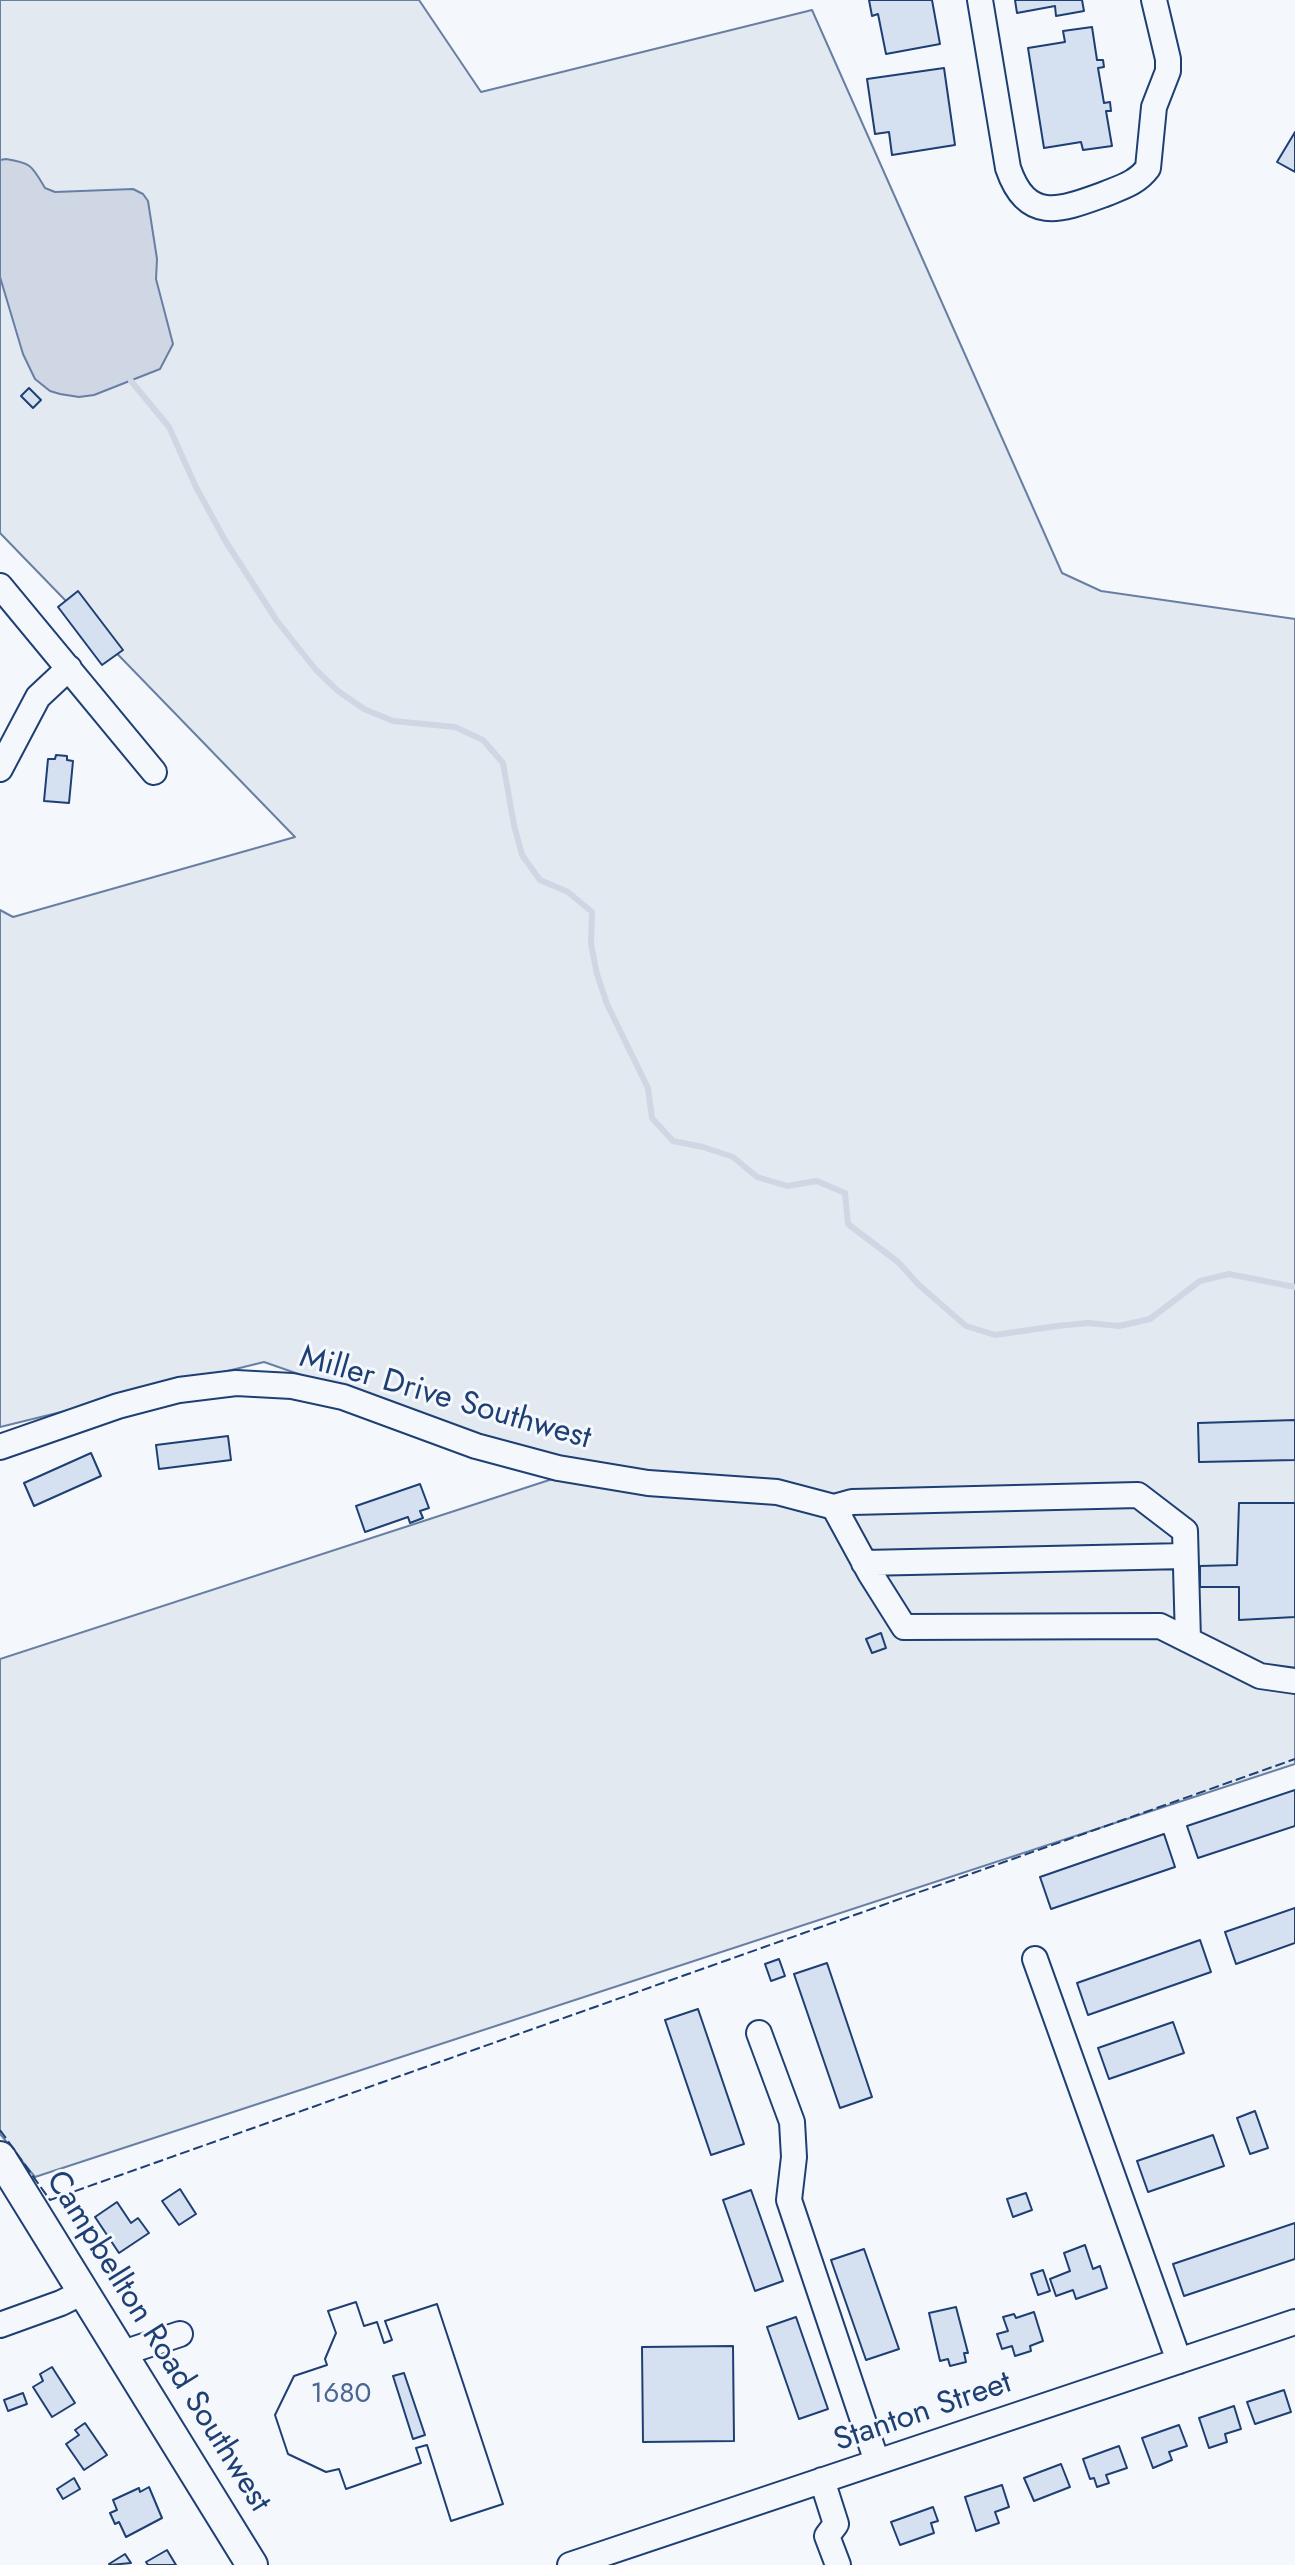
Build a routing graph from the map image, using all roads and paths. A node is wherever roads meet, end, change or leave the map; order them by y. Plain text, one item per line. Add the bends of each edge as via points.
1 (980, 0) edge
2 (1154, 0) edge
3 (0, 586) edge
4 (69, 668) junction
5 (0, 769) edge
6 (154, 772) dead end
7 (0, 1447) edge
8 (834, 1507) junction
9 (1185, 1556) junction
10 (864, 1563) junction
11 (1188, 1640) junction
12 (1295, 1681) edge
13 (1035, 1959) dead end
14 (759, 2033) dead end
15 (0, 2157) edge
16 (85, 2291) junction
17 (1295, 2322) edge
18 (0, 2325) edge
19 (180, 2334) dead end
20 (123, 2353) junction
21 (1179, 2361) junction
22 (877, 2462) junction
23 (822, 2480) junction
24 (252, 2565) edge
25 (570, 2565) edge
26 (838, 2565) edge

1 - 2 street via 1013,183 1029,203 1051,209 1071,207 1132,183 1148,168 1154,107 1168,71
3 - 4 street
4 - 5 street via 38,697
4 - 6 street
7 - 8 street, Miller Drive Southwest via 179,1390 236,1383 292,1386 343,1397 476,1446 558,1468 648,1483 786,1494
8 - 9 street via 852,1502 1138,1495 1185,1531
8 - 10 street
9 - 10 street
9 - 11 street
10 - 11 street via 904,1627 1160,1626
11 - 12 street via 1260,1676
13 - 21 street
14 - 22 street via 792,2122 789,2200
15 - 16 main road, Campbellton Road Southwest
16 - 18 street
16 - 20 main road, Campbellton Road Southwest
17 - 21 street, Stanton Street
19 - 20 street
20 - 24 main road, Campbellton Road Southwest
21 - 22 street, Stanton Street
22 - 23 street, Stanton Street
23 - 25 street, Stanton Street via 653,2525
23 - 26 street via 836,2524 827,2536

